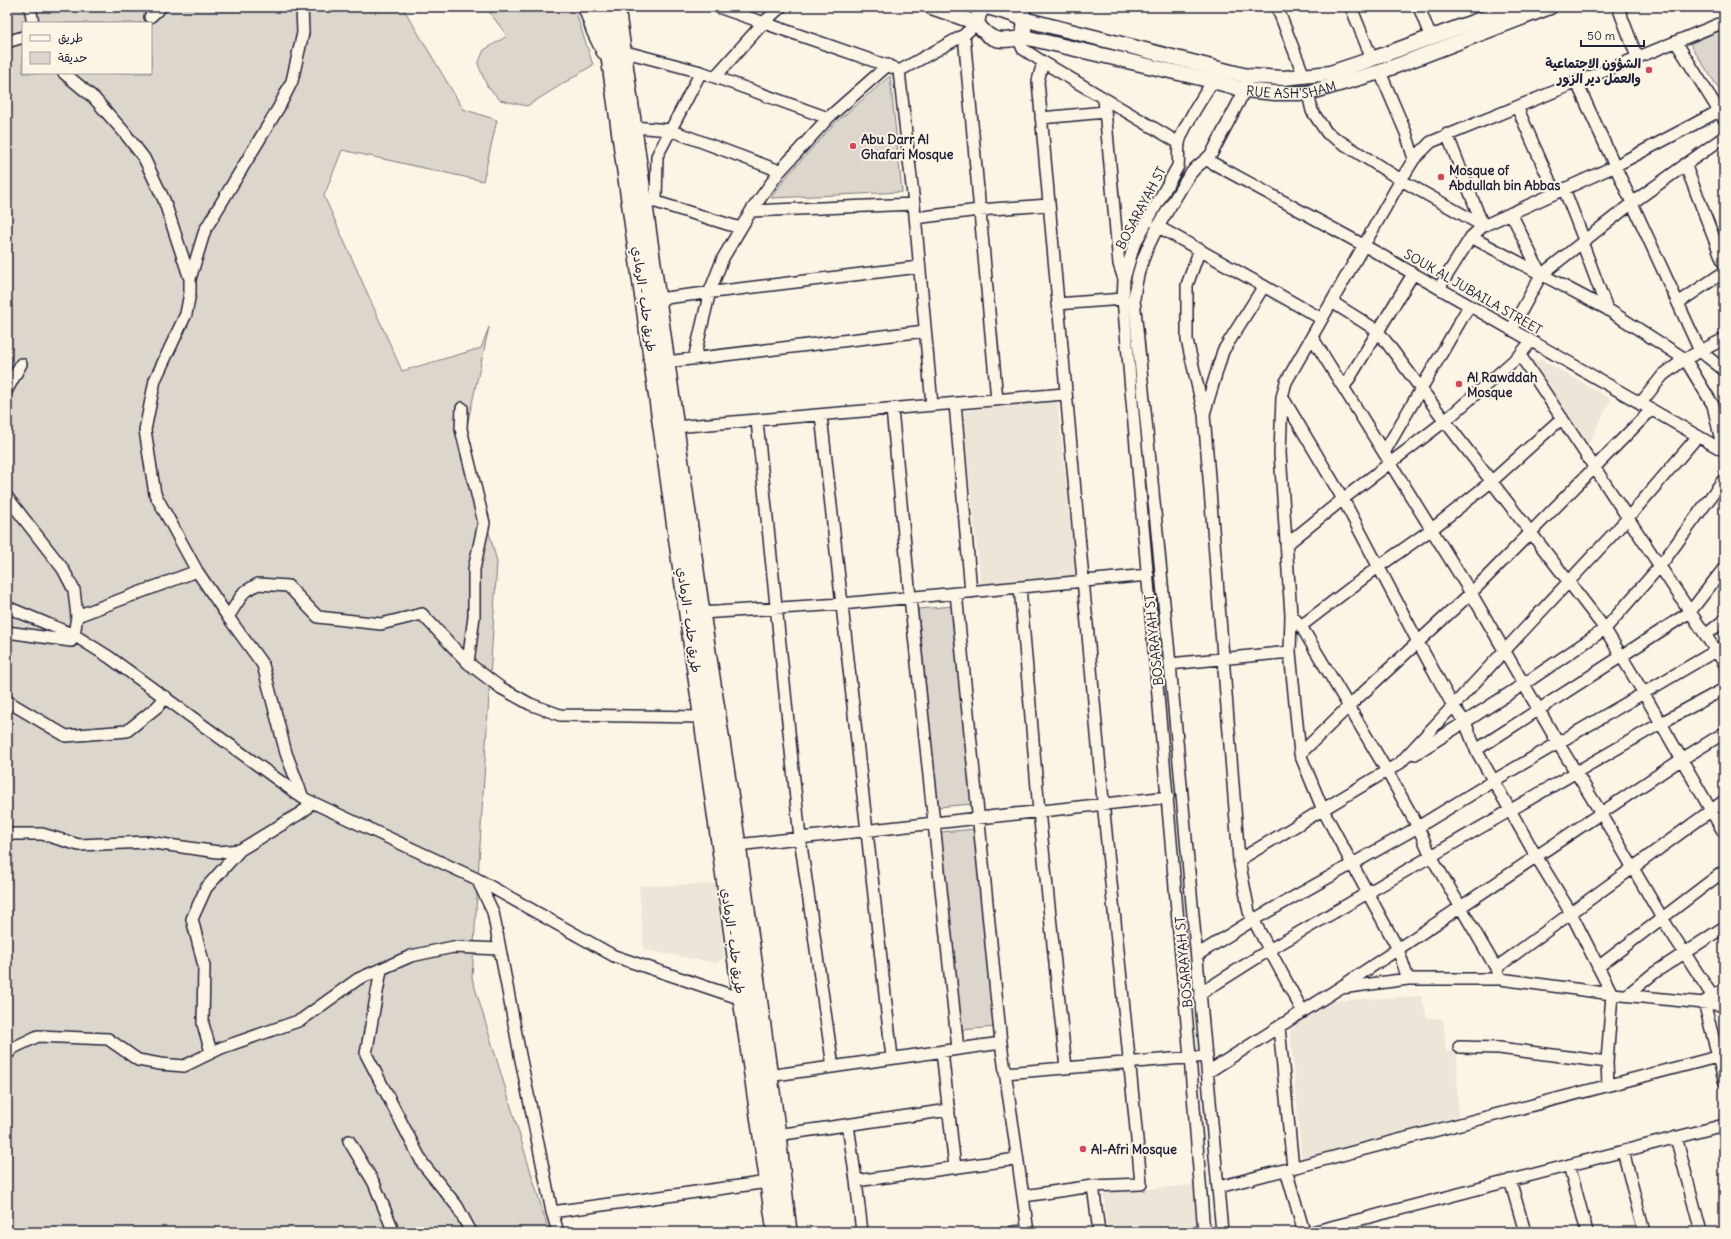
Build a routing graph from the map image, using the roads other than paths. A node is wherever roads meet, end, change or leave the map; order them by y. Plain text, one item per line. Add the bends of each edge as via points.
1 (30, 7) edge
2 (161, 7) edge
3 (302, 7) edge
4 (587, 7) edge
5 (603, 7) edge
6 (616, 7) edge
7 (718, 7) edge
8 (781, 7) edge
9 (931, 7) edge
10 (984, 7) edge
11 (987, 7) edge
12 (1351, 7) edge
13 (1419, 7) edge
14 (1514, 7) edge
15 (1550, 7) edge
16 (1618, 7) edge
17 (1275, 8) edge
18 (1019, 12) edge
19 (150, 17) dead end
20 (33, 22) edge
21 (764, 22) junction
22 (1724, 22) edge
23 (977, 23) junction
24 (964, 35) junction
25 (22, 37) edge
26 (1021, 37) junction
27 (1431, 38) junction
28 (7, 42) edge
29 (1676, 42) junction
30 (617, 57) junction
31 (1637, 58) junction
32 (1372, 59) junction
33 (1043, 62) junction
34 (888, 66) junction
35 (1221, 68) junction
36 (899, 71) junction
37 (701, 72) junction
38 (1380, 72) junction
39 (65, 74) edge
40 (1247, 76) junction
41 (1304, 76) junction
42 (715, 77) junction
43 (1213, 81) junction
44 (1576, 82) junction
45 (1246, 90) junction
46 (1308, 93) junction
47 (1104, 99) junction
48 (1517, 107) junction
49 (1105, 112) junction
50 (1721, 115) edge
51 (828, 118) junction
52 (1041, 118) junction
53 (633, 127) junction
54 (670, 130) junction
55 (1447, 134) junction
56 (1724, 137) edge
57 (1179, 144) junction
58 (1180, 155) junction
59 (1414, 159) junction
60 (1203, 162) junction
61 (1685, 164) junction
62 (1615, 166) junction
63 (780, 171) junction
64 (1402, 180) junction
65 (1559, 191) junction
66 (650, 202) junction
67 (1632, 203) junction
68 (914, 204) junction
69 (1048, 205) junction
70 (979, 210) junction
71 (751, 211) junction
72 (1511, 213) junction
73 (915, 218) junction
74 (1157, 226) junction
75 (1483, 226) junction
76 (740, 228) junction
77 (1471, 237) junction
78 (1583, 241) junction
79 (1364, 246) junction
80 (1200, 249) junction
81 (1724, 264) edge
82 (919, 267) junction
83 (1724, 272) edge
84 (1413, 274) junction
85 (1541, 275) junction
86 (190, 279) junction
87 (1124, 279) junction
88 (1264, 286) junction
89 (1439, 288) junction
90 (710, 291) junction
91 (657, 299) junction
92 (1123, 299) junction
93 (1332, 302) junction
94 (1678, 303) junction
95 (1057, 304) junction
96 (1469, 306) junction
97 (1607, 309) junction
98 (1322, 319) junction
99 (1511, 330) junction
100 (925, 331) junction
101 (1378, 331) junction
102 (1312, 337) junction
103 (1724, 339) edge
104 (1531, 341) junction
105 (1700, 352) junction
106 (1520, 355) junction
107 (694, 359) junction
108 (1685, 359) junction
109 (666, 362) junction
110 (21, 364) dead end
111 (1724, 370) edge
112 (1344, 387) junction
113 (1421, 389) junction
114 (7, 390) edge
115 (1064, 394) junction
116 (1282, 396) junction
117 (997, 400) junction
118 (955, 403) junction
119 (1640, 404) junction
120 (932, 405) junction
121 (462, 408) dead end
122 (892, 409) junction
123 (1651, 410) junction
124 (1204, 414) junction
125 (821, 415) junction
126 (1562, 418) junction
127 (757, 421) junction
128 (1445, 421) junction
129 (674, 427) junction
130 (1698, 436) junction
131 (1723, 450) edge
132 (1384, 451) junction
133 (1391, 462) junction
134 (1595, 468) junction
135 (1724, 479) edge
136 (1492, 481) junction
137 (7, 497) edge
138 (1343, 499) junction
139 (1627, 519) junction
140 (1432, 529) junction
141 (1531, 532) junction
142 (1286, 545) junction
143 (1660, 566) junction
144 (1378, 567) junction
145 (1724, 568) edge
146 (197, 571) junction
147 (1148, 575) junction
148 (1083, 581) junction
149 (1568, 581) junction
150 (1020, 587) junction
151 (971, 592) junction
152 (956, 593) junction
153 (1471, 593) junction
154 (910, 597) junction
155 (841, 604) junction
156 (7, 607) edge
157 (776, 608) junction
158 (1690, 612) junction
159 (700, 613) junction
160 (1291, 615) junction
161 (76, 616) junction
162 (228, 617) junction
163 (1724, 620) edge
164 (1301, 626) junction
165 (1605, 629) junction
166 (7, 632) edge
167 (74, 635) junction
168 (1706, 635) junction
169 (1418, 642) junction
170 (1720, 649) edge
171 (1504, 651) junction
172 (1290, 652) junction
173 (1622, 657) junction
174 (1224, 659) junction
175 (468, 663) junction
176 (1724, 663) edge
177 (1170, 664) junction
178 (1524, 684) junction
179 (1724, 689) edge
180 (1643, 692) junction
181 (166, 697) junction
182 (7, 701) edge
183 (1348, 706) junction
184 (1453, 706) junction
185 (1539, 710) junction
186 (702, 717) junction
187 (1465, 722) junction
188 (1661, 723) junction
189 (1724, 733) edge
190 (1558, 743) junction
191 (1476, 750) junction
192 (1300, 754) junction
193 (1682, 759) junction
194 (1400, 763) junction
195 (1387, 771) junction
196 (1576, 772) junction
197 (1493, 781) junction
198 (1168, 797) junction
199 (306, 800) junction
200 (1724, 801) edge
201 (1103, 804) junction
202 (1323, 810) junction
203 (1711, 810) junction
204 (1039, 811) junction
205 (1511, 811) junction
206 (1601, 813) junction
207 (979, 818) junction
208 (933, 823) junction
209 (1418, 826) junction
210 (866, 830) junction
211 (1724, 833) edge
212 (7, 834) edge
213 (800, 838) junction
214 (737, 845) junction
215 (240, 850) junction
216 (1431, 856) junction
217 (1536, 856) junction
218 (1240, 860) junction
219 (1351, 863) junction
220 (1633, 868) junction
221 (1724, 871) edge
222 (477, 879) junction
223 (1368, 893) junction
224 (1460, 907) junction
225 (1571, 913) junction
226 (1662, 918) junction
227 (1253, 920) junction
228 (1724, 927) edge
229 (500, 949) junction
230 (1398, 949) junction
231 (1269, 950) junction
232 (1684, 952) junction
233 (1197, 954) junction
234 (1598, 966) junction
235 (1496, 968) junction
236 (381, 970) junction
237 (1408, 979) junction
238 (1500, 979) junction
239 (1338, 989) junction
240 (1724, 989) edge
241 (1201, 993) junction
242 (1612, 994) junction
243 (1627, 995) junction
244 (742, 999) junction
245 (1709, 1000) junction
246 (1724, 1005) edge
247 (1303, 1012) junction
248 (1279, 1027) junction
249 (1001, 1043) junction
250 (1459, 1047) dead end
251 (958, 1049) junction
252 (942, 1051) junction
253 (211, 1052) junction
254 (7, 1055) edge
255 (1207, 1056) junction
256 (1717, 1056) junction
257 (1190, 1057) junction
258 (892, 1058) junction
259 (1130, 1062) junction
260 (1608, 1062) junction
261 (833, 1067) junction
262 (1066, 1068) junction
263 (1208, 1072) junction
264 (1005, 1073) junction
265 (768, 1076) junction
266 (1724, 1080) edge
267 (1608, 1085) junction
268 (949, 1110) junction
269 (848, 1125) junction
270 (1724, 1125) edge
271 (777, 1135) junction
272 (1676, 1137) junction
273 (349, 1141) dead end
274 (1623, 1151) junction
275 (1017, 1159) junction
276 (1570, 1165) junction
277 (955, 1168) junction
278 (1290, 1169) junction
279 (1510, 1180) junction
280 (856, 1181) junction
281 (768, 1182) junction
282 (1093, 1186) junction
283 (1219, 1187) junction
284 (1024, 1196) junction
285 (552, 1212) junction
286 (1028, 1231) edge
287 (392, 1232) edge
288 (471, 1232) edge
289 (558, 1232) edge
290 (776, 1232) edge
291 (788, 1232) edge
292 (862, 1232) edge
293 (1013, 1232) edge
294 (1099, 1232) edge
295 (1204, 1232) edge
296 (1222, 1232) edge
297 (1304, 1232) edge
298 (1312, 1232) edge
299 (1525, 1232) edge
300 (1587, 1232) edge
301 (1644, 1232) edge
302 (1701, 1232) edge

1 - 20 street
2 - 19 street
3 - 86 street via 303,33 292,81 205,230
4 - 30 highway via 594,30
5 - 30 highway, طريق حلب - الرمادي
6 - 30 highway, طريق حلب - الرمادي
7 - 21 street
8 - 21 street
9 - 23 main road
10 - 23 main road
11 - 18 main road, RUE ASH'SHAM
12 - 32 street
13 - 27 street
14 - 27 main road, RUE ASH'SHAM
15 - 38 main road, RUE ASH'SHAM
16 - 31 street
17 - 41 street
18 - 26 main road via 1025,25
18 - 35 main road, RUE ASH'SHAM
21 - 34 street
21 - 42 street
22 - 29 street
23 - 24 street
23 - 26 main road, RUE ASH'SHAM via 987,34 1000,40
24 - 36 street
24 - 70 street
25 - 28 street
26 - 33 street via 1023,49
26 - 43 main road, RUE ASH'SHAM
27 - 32 main road, RUE ASH'SHAM
29 - 31 street
29 - 50 street
30 - 37 street
30 - 53 highway, طريق حلب - الرمادي
30 - 186 highway, طريق حلب - الرمادي
31 - 44 street
32 - 41 main road, RUE ASH'SHAM via 1330,73
33 - 47 street
33 - 52 street via 1038,81
34 - 36 street
34 - 51 street
35 - 40 main road, RUE ASH'SHAM
35 - 43 street, BOSARAYAH ST
36 - 68 street
37 - 42 street
37 - 54 street
38 - 46 main road, RUE ASH'SHAM
38 - 59 street via 1406,133
39 - 86 street via 94,98 144,158 164,200
40 - 41 main road, RUE ASH'SHAM
40 - 45 street, BOSARAYAH ST
42 - 51 street
43 - 45 main road, RUE ASH'SHAM
43 - 57 street, BOSARAYAH ST via 1182,133
44 - 48 street
44 - 62 street
45 - 46 main road, RUE ASH'SHAM
45 - 60 street, BOSARAYAH ST
46 - 64 street via 1312,111 1327,134
47 - 49 street
47 - 57 street
48 - 55 street
48 - 65 street
49 - 52 street
49 - 87 street via 1119,264
50 - 62 street
51 - 63 street
52 - 69 street
53 - 54 street
53 - 66 highway, طريق حلب - الرمادي
54 - 63 street
54 - 66 street via 657,156
55 - 59 street via 1431,142
55 - 75 street
56 - 61 street
57 - 58 street, BOSARAYAH ST
58 - 60 street, SOUK AL JUBAILA STREET
58 - 87 street, BOSARAYAH ST via 1178,166 1134,245
59 - 64 street
60 - 74 street, BOSARAYAH ST via 1192,172
60 - 79 street, SOUK AL JUBAILA STREET
61 - 67 street
61 - 81 street
62 - 65 street
62 - 67 street
63 - 71 street
64 - 75 street
64 - 79 street
65 - 72 street
65 - 78 street
66 - 76 street
66 - 91 highway, طريق حلب - الرمادي
67 - 78 street
67 - 94 street
68 - 71 street
68 - 73 street
69 - 70 street
69 - 95 street
70 - 73 street
70 - 117 street
71 - 76 street
72 - 75 street
72 - 85 street
73 - 82 street
74 - 80 street
74 - 177 street, BOSARAYAH ST via 1137,275 1134,299
75 - 77 street
76 - 90 street via 723,258
77 - 85 street
77 - 89 street
78 - 85 street
78 - 97 street
79 - 84 street, SOUK AL JUBAILA STREET
79 - 93 street
80 - 88 street
80 - 124 street via 1187,285 1187,340
82 - 90 street
82 - 100 street
83 - 94 street
84 - 89 street, SOUK AL JUBAILA STREET
84 - 101 street
85 - 97 street
85 - 99 street
86 - 146 street via 186,314 155,380 145,430 155,494
87 - 92 street, BOSARAYAH ST
88 - 98 street
88 - 124 street via 1223,351
89 - 96 street, SOUK AL JUBAILA STREET
90 - 91 street
90 - 107 street
91 - 109 highway, طريق حلب - الرمادي
92 - 95 street
92 - 147 street, BOSARAYAH ST
93 - 98 street
93 - 101 street
94 - 105 street
95 - 115 street
96 - 99 street, SOUK AL JUBAILA STREET
96 - 113 street
97 - 108 street
98 - 102 street
99 - 104 street, SOUK AL JUBAILA STREET
100 - 107 street
100 - 120 street
101 - 112 street
101 - 113 street
102 - 112 street
102 - 116 street via 1286,382
103 - 105 street
104 - 106 street
104 - 119 street, SOUK AL JUBAILA STREET
105 - 108 street
105 - 111 street
106 - 126 street
106 - 128 street
107 - 109 street
108 - 119 street via 1663,375
108 - 131 street via 1713,405
109 - 129 highway, طريق حلب - الرمادي
110 - 114 street
112 - 132 street
113 - 128 street
113 - 132 street
115 - 117 street
115 - 148 street
116 - 138 street
116 - 142 street via 1280,453
117 - 118 street
118 - 120 street
118 - 151 street
119 - 123 street, SOUK AL JUBAILA STREET
120 - 122 street
121 - 175 street via 461,428 484,523 474,569 474,616
122 - 125 street
122 - 154 street
123 - 130 street, SOUK AL JUBAILA STREET
123 - 134 street
124 - 174 street
125 - 127 street
125 - 155 street
126 - 134 street
126 - 136 street
127 - 129 street
127 - 157 street
128 - 133 street
128 - 136 street
129 - 159 highway, طريق حلب - الرمادي
130 - 131 street, SOUK AL JUBAILA STREET
130 - 139 street
132 - 133 street
133 - 138 street
133 - 140 street
134 - 139 street
134 - 141 street
135 - 143 street
136 - 140 street
136 - 141 street
137 - 161 street via 63,568 74,590
138 - 142 street
138 - 144 street
139 - 143 street
139 - 149 street
140 - 144 street
140 - 153 street
141 - 149 street
141 - 153 street
142 - 160 street
143 - 158 street
143 - 165 street
144 - 164 street
144 - 169 street
145 - 158 street
146 - 161 street
146 - 162 street
147 - 148 street
147 - 198 street, BOSARAYAH ST
148 - 150 street
148 - 201 street
149 - 165 street
149 - 171 street
150 - 151 street
150 - 204 street
151 - 152 street
152 - 154 street
152 - 207 street
153 - 169 street
153 - 171 street
154 - 155 street
154 - 208 street
155 - 157 street
155 - 210 street
156 - 167 street
157 - 159 street
157 - 213 street
158 - 168 street
158 - 173 street
159 - 214 highway, طريق حلب - الرمادي
160 - 164 street
160 - 172 street
161 - 167 street
162 - 175 street via 244,592 258,584 288,586 318,617 381,624 422,614
162 - 199 street via 263,664 286,753
163 - 168 street
164 - 183 street
165 - 173 street
165 - 178 street
166 - 167 street via 71,641
167 - 181 street
168 - 170 street
169 - 183 street
169 - 184 street
170 - 176 street
170 - 180 street
171 - 178 street
171 - 184 street
172 - 174 street
172 - 192 street
173 - 180 street
173 - 185 street
174 - 177 street
174 - 218 street
175 - 186 street via 501,688 530,704 560,715
177 - 233 street, BOSARAYAH ST
178 - 185 street
178 - 187 street
179 - 188 street
180 - 188 street
180 - 190 street
181 - 182 street via 127,731 66,736
181 - 199 street
183 - 192 street
183 - 195 street
184 - 187 street
184 - 194 street
185 - 190 street
185 - 191 street
186 - 244 highway, طريق حلب - الرمادي
187 - 191 street
187 - 194 street
188 - 193 street
188 - 196 street
189 - 193 street
190 - 196 street
190 - 197 street
191 - 197 street
192 - 202 street
193 - 203 street
193 - 206 street
194 - 195 street
195 - 202 street
195 - 209 street
196 - 205 street
196 - 206 street
197 - 205 street
197 - 209 street
198 - 201 street
198 - 257 street, BOSARAYAH ST
199 - 215 street via 306,809 300,814
199 - 222 street
200 - 203 street
201 - 204 street
201 - 259 street
202 - 218 street
202 - 219 street
203 - 211 street
203 - 220 street
204 - 207 street
204 - 262 street
205 - 216 street
205 - 217 street
206 - 217 street
206 - 220 street
207 - 208 street
207 - 249 street
208 - 210 street
208 - 251 street
209 - 216 street
209 - 219 street
210 - 213 street
210 - 258 street
212 - 215 street via 42,834 79,846 147,842 218,852
213 - 214 street
213 - 261 street
214 - 265 highway, طريق حلب - الرمادي
215 - 253 street via 206,888 192,919 204,966 204,1024
216 - 223 street
216 - 224 street
217 - 224 street
217 - 225 street
218 - 227 street via 1249,912
219 - 223 street
219 - 227 street
220 - 225 street
220 - 226 street
221 - 226 street
222 - 229 street via 493,912
222 - 244 street via 614,956
223 - 230 street
223 - 231 street
224 - 230 street
224 - 235 street
225 - 234 street
225 - 235 street
226 - 232 street
226 - 234 street
227 - 231 street
227 - 233 street
228 - 232 street
229 - 236 street via 453,948 411,956
229 - 285 street
230 - 237 street
230 - 239 street
231 - 241 street
231 - 247 street
232 - 243 street
232 - 245 street
233 - 241 street, BOSARAYAH ST
234 - 242 street
235 - 238 street
236 - 253 street via 358,979 301,1020
236 - 288 street via 366,1054 423,1164 457,1206
237 - 238 street
237 - 239 street
238 - 242 street
239 - 247 street
240 - 245 street
241 - 255 street, BOSARAYAH ST
242 - 243 street
242 - 260 street
243 - 245 street
244 - 281 highway, طريق حلب - الرمادي
245 - 246 street
245 - 256 street
247 - 248 street
248 - 263 street
248 - 278 street
249 - 251 street
249 - 264 street
250 - 260 street via 1499,1048
251 - 252 street
252 - 258 street
252 - 268 street
253 - 254 street via 184,1066 160,1064 138,1060 108,1039 38,1036 13,1048
255 - 257 street
255 - 263 street, BOSARAYAH ST
256 - 266 street
256 - 267 street
257 - 259 street
257 - 295 street, BOSARAYAH ST
258 - 261 street
259 - 262 street
259 - 282 street via 1141,1184
260 - 267 street
261 - 265 street
262 - 264 street
263 - 283 street, BOSARAYAH ST
264 - 275 street
265 - 271 highway, طريق حلب - الرمادي
267 - 278 street
268 - 269 street
268 - 277 street
269 - 271 street
269 - 280 street
270 - 272 street
271 - 291 highway, طريق حلب - الرمادي
272 - 274 street
272 - 302 street
273 - 287 street via 374,1183
274 - 276 street
274 - 301 street
275 - 277 street
275 - 284 street
276 - 279 street
276 - 300 street
277 - 280 street
278 - 283 street
278 - 297 street
279 - 298 street
279 - 299 street
280 - 292 street
281 - 285 street
281 - 290 highway, طريق حلب - الرمادي
282 - 284 street
282 - 294 street
283 - 296 street, BOSARAYAH ST
284 - 286 street
285 - 289 street
286 - 293 street

